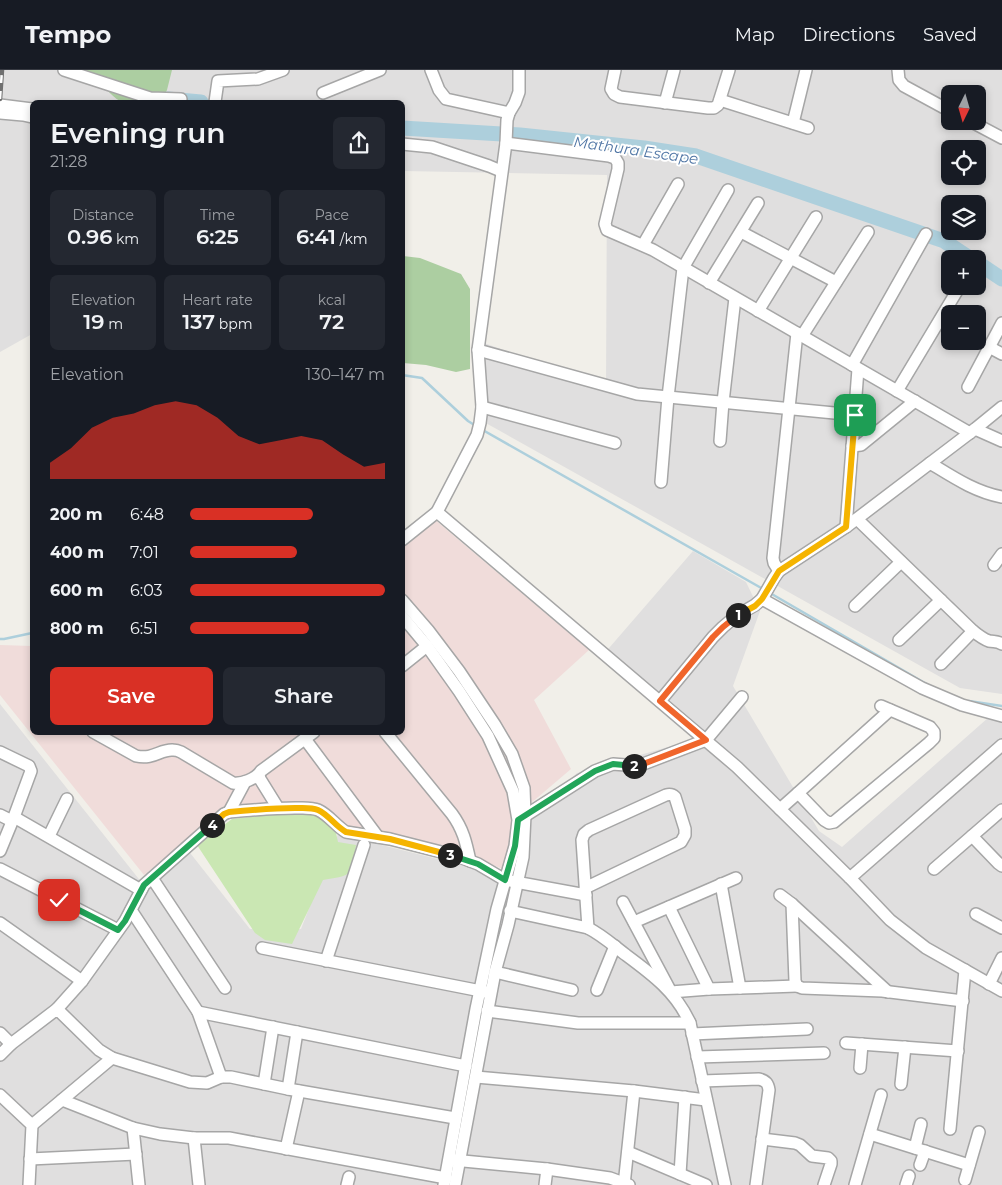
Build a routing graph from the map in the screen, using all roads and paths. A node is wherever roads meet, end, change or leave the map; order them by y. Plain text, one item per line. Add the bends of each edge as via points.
1 (64, 70) edge
2 (281, 70) edge
3 (380, 70) edge
4 (431, 70) edge
5 (518, 70) edge
6 (616, 70) edge
7 (674, 70) edge
8 (729, 70) edge
9 (806, 70) edge
10 (898, 70) edge
11 (323, 93) dead end
12 (181, 99) dead end
13 (215, 100) edge
14 (720, 100) junction
15 (665, 102) junction
16 (0, 105) edge
17 (941, 106) edge
18 (30, 108) edge
19 (4, 113) edge
20 (30, 117) edge
21 (508, 117) junction
22 (793, 124) junction
23 (808, 128) dead end
24 (986, 130) edge
25 (1002, 138) edge
26 (506, 141) junction
27 (405, 144) edge
28 (502, 171) junction
29 (678, 184) dead end
30 (728, 190) dead end
31 (758, 203) dead end
32 (816, 217) dead end
33 (741, 232) junction
34 (868, 232) dead end
35 (926, 234) dead end
36 (642, 245) junction
37 (791, 258) junction
38 (683, 268) junction
39 (836, 282) junction
40 (710, 283) junction
41 (955, 295) edge
42 (735, 298) junction
43 (758, 311) junction
44 (1002, 323) edge
45 (799, 335) junction
46 (989, 347) junction
47 (478, 350) junction
48 (1002, 354) edge
49 (855, 367) junction
50 (968, 387) dead end
51 (897, 391) junction
52 (668, 397) junction
53 (915, 401) junction
54 (723, 402) junction
55 (1002, 406) edge
56 (482, 407) junction
57 (788, 409) junction
58 (855, 415) junction
59 (972, 431) junction
60 (720, 441) dead end
61 (1002, 442) edge
62 (615, 443) dead end
63 (852, 446) junction
64 (930, 463) junction
65 (661, 482) dead end
66 (1002, 497) edge
67 (437, 512) junction
68 (856, 519) junction
69 (846, 527) junction
70 (405, 538) edge
71 (1002, 554) edge
72 (901, 562) junction
73 (994, 565) dead end
74 (777, 574) junction
75 (764, 597) junction
76 (941, 600) junction
77 (405, 603) edge
78 (856, 606) dead end
79 (405, 620) edge
80 (973, 631) junction
81 (899, 640) dead end
82 (1000, 640) edge
83 (427, 646) junction
84 (405, 664) edge
85 (941, 664) dead end
86 (742, 697) dead end
87 (660, 701) junction
88 (1002, 716) edge
89 (496, 726) junction
90 (486, 733) junction
91 (98, 735) edge
92 (387, 735) edge
93 (310, 736) edge
94 (706, 740) junction
95 (1001, 749) edge
96 (0, 752) edge
97 (259, 775) junction
98 (245, 782) junction
99 (798, 793) junction
100 (67, 799) dead end
101 (278, 808) junction
102 (780, 808) junction
103 (1002, 810) edge
104 (229, 812) junction
105 (0, 815) edge
106 (522, 818) junction
107 (13, 819) junction
108 (49, 836) junction
109 (972, 836) junction
110 (378, 837) junction
111 (1, 845) edge
112 (364, 845) dead end
113 (470, 861) junction
114 (1002, 866) edge
115 (0, 868) edge
116 (934, 869) dead end
117 (152, 878) junction
118 (736, 878) dead end
119 (850, 878) junction
120 (505, 880) junction
121 (517, 882) junction
122 (721, 884) junction
123 (141, 890) junction
124 (586, 892) junction
125 (780, 895) dead end
126 (623, 902) dead end
127 (792, 904) junction
128 (669, 907) junction
129 (131, 910) junction
130 (510, 911) junction
131 (976, 914) dead end
132 (634, 922) junction
133 (0, 923) edge
134 (588, 928) junction
135 (1002, 928) edge
136 (118, 930) junction
137 (615, 946) junction
138 (262, 948) dead end
139 (1002, 958) edge
140 (326, 962) junction
141 (965, 970) junction
142 (495, 972) junction
143 (82, 981) junction
144 (988, 984) junction
145 (797, 986) junction
146 (224, 988) dead end
147 (740, 988) junction
148 (709, 989) junction
149 (572, 990) dead end
150 (597, 990) dead end
151 (485, 991) junction
152 (671, 992) junction
153 (888, 992) junction
154 (1002, 992) edge
155 (963, 1001) junction
156 (57, 1009) junction
157 (488, 1011) junction
158 (198, 1012) junction
159 (273, 1027) junction
160 (691, 1028) junction
161 (807, 1029) dead end
162 (297, 1032) junction
163 (0, 1033) edge
164 (846, 1043) dead end
165 (11, 1044) junction
166 (862, 1044) junction
167 (905, 1047) junction
168 (958, 1051) junction
169 (824, 1053) dead end
170 (0, 1055) edge
171 (697, 1057) junction
172 (112, 1058) junction
173 (466, 1066) junction
174 (860, 1068) dead end
175 (221, 1077) junction
176 (476, 1077) junction
177 (702, 1081) junction
178 (264, 1084) junction
179 (901, 1084) dead end
180 (293, 1090) junction
181 (634, 1091) junction
182 (0, 1095) edge
183 (880, 1095) dead end
184 (685, 1097) junction
185 (62, 1100) junction
186 (706, 1100) junction
187 (455, 1118) junction
188 (920, 1124) dead end
189 (32, 1125) junction
190 (133, 1128) junction
191 (950, 1129) dead end
192 (979, 1132) dead end
193 (870, 1134) junction
194 (194, 1138) junction
195 (762, 1139) junction
196 (286, 1149) junction
197 (920, 1150) junction
198 (628, 1152) junction
199 (136, 1154) junction
200 (30, 1159) junction
201 (454, 1160) junction
202 (920, 1165) dead end
203 (969, 1165) junction
204 (547, 1169) junction
205 (680, 1174) junction
206 (965, 1180) dead end
207 (448, 1183) edge
208 (626, 1184) edge
209 (28, 1185) edge
210 (139, 1185) edge
211 (199, 1185) edge
212 (545, 1185) edge
213 (706, 1185) edge
214 (725, 1185) edge
215 (756, 1185) edge
216 (824, 1185) edge
217 (855, 1185) edge

1 - 12 street via 150,98
2 - 13 street via 258,79 218,80
3 - 11 street
4 - 21 street via 446,99
5 - 21 street via 519,92
6 - 15 street via 611,89 614,94
7 - 15 street
8 - 14 street
9 - 22 street
10 - 17 street via 899,80 904,86
14 - 15 street via 714,108
14 - 22 street
16 - 18 street
19 - 20 street
21 - 26 street
22 - 23 street
24 - 25 street
26 - 28 street
26 - 36 street via 615,158 618,169 605,224 607,230
27 - 28 street via 432,147
28 - 47 street
29 - 36 street
30 - 38 street
31 - 33 street
32 - 37 street
33 - 37 street
33 - 40 street
34 - 39 street
35 - 49 street
36 - 38 street
37 - 39 street
37 - 43 street
38 - 40 street
38 - 52 street
39 - 45 street
40 - 42 street
41 - 51 street
42 - 43 street
42 - 54 street
43 - 45 street
44 - 46 street
45 - 49 street
45 - 57 street
46 - 48 street
46 - 50 street
47 - 52 street via 637,394
47 - 56 street
49 - 51 street
49 - 58 street
51 - 53 street
52 - 54 street
52 - 65 street
53 - 59 street
53 - 63 street via 861,445
54 - 57 street
54 - 60 street
55 - 59 street
56 - 62 street
56 - 67 street via 477,435
57 - 58 street
57 - 74 street via 773,558
58 - 63 street
59 - 61 street
59 - 64 street
63 - 69 street
64 - 66 street via 971,488
64 - 68 street
67 - 70 street
67 - 87 street
68 - 69 street
68 - 72 street
69 - 74 street
71 - 73 street
72 - 76 street
72 - 78 street
74 - 75 street
75 - 87 street via 723,627
75 - 88 street via 922,688 962,705
76 - 80 street
76 - 81 street
77 - 89 street via 459,671
79 - 83 street
80 - 82 street via 990,641
80 - 85 street
83 - 84 street
83 - 90 street
86 - 94 street
87 - 94 street
89 - 90 street
89 - 106 street via 512,754 524,788
90 - 106 street via 514,791
91 - 98 street via 143,758 173,750 181,752 234,783
92 - 113 street via 459,824
93 - 97 street
93 - 110 street
94 - 102 street
94 - 106 street via 638,766 613,764 595,771
95 - 119 street
96 - 107 street via 30,768 30,776
97 - 98 street
97 - 101 street
98 - 104 street
99 - 99 street via 824,820 834,822 922,749 934,738 934,732 930,727 886,708
99 - 102 street
100 - 108 street
101 - 104 street
101 - 110 street via 317,809 346,832
102 - 119 street
103 - 109 street
104 - 117 street
105 - 107 street
106 - 120 street
106 - 121 street via 523,857
107 - 108 street
107 - 111 street
108 - 123 street
109 - 114 street
109 - 116 street
110 - 113 street
112 - 140 street
113 - 120 street
115 - 136 street
117 - 123 street
117 - 146 street
118 - 122 street
119 - 141 street via 890,920 926,948
120 - 121 street
120 - 151 street via 497,909
121 - 124 street
121 - 130 street
122 - 128 street
122 - 147 street
123 - 129 street
124 - 124 street via 681,842 685,830 673,795 666,795 584,834
124 - 134 street
125 - 127 street
126 - 132 street
127 - 145 street
127 - 153 street
128 - 132 street
128 - 148 street
129 - 136 street
129 - 158 street
130 - 134 street
130 - 142 street
131 - 135 street
132 - 152 street
133 - 143 street
134 - 137 street
136 - 143 street
137 - 150 street
137 - 152 street
138 - 140 street
139 - 144 street
140 - 151 street
141 - 144 street
141 - 155 street
142 - 149 street
142 - 151 street
143 - 156 street
144 - 154 street
145 - 147 street
145 - 153 street
147 - 148 street
148 - 152 street
151 - 157 street
151 - 173 street
152 - 160 street
153 - 155 street
155 - 168 street
156 - 165 street
156 - 172 street via 99,1050
157 - 160 street via 578,1023
157 - 176 street
158 - 159 street
158 - 175 street
159 - 162 street
159 - 178 street
160 - 161 street
160 - 171 street
162 - 173 street
162 - 180 street
163 - 165 street
164 - 166 street
165 - 170 street
166 - 167 street
166 - 174 street
167 - 168 street
167 - 179 street
168 - 191 street
169 - 171 street
171 - 177 street
172 - 175 street via 190,1082 206,1082
172 - 185 street
173 - 187 street
175 - 178 street
176 - 181 street
176 - 201 street
177 - 186 street
177 - 195 street via 765,1081 769,1090
178 - 180 street
180 - 187 street
180 - 196 street
181 - 184 street
181 - 198 street
182 - 189 street
183 - 193 street
184 - 186 street
184 - 205 street
185 - 189 street
185 - 190 street
186 - 214 street
187 - 201 street
188 - 197 street
189 - 200 street
190 - 194 street
190 - 199 street
192 - 203 street
193 - 197 street
193 - 217 street
194 - 196 street via 229,1138
194 - 211 street
195 - 215 street
195 - 216 street via 794,1143 812,1156 828,1158 831,1164
196 - 207 street
197 - 202 street
197 - 203 street
198 - 205 street
198 - 208 street
199 - 200 street
199 - 210 street
200 - 209 street
201 - 204 street
201 - 207 street
203 - 206 street
204 - 208 street via 610,1178
204 - 212 street
205 - 213 street

